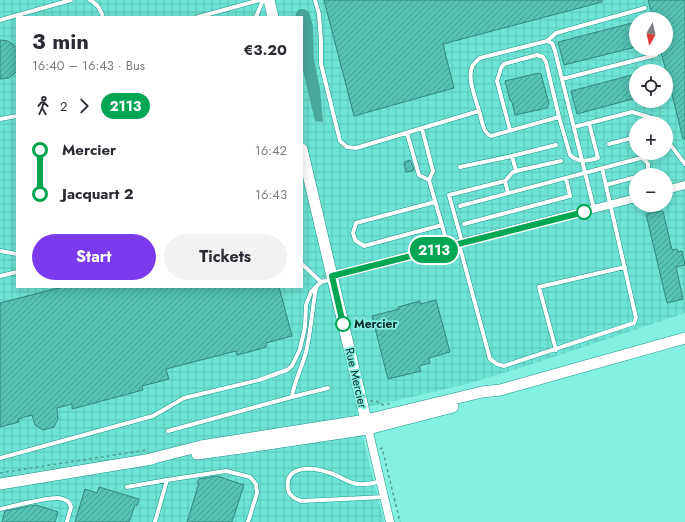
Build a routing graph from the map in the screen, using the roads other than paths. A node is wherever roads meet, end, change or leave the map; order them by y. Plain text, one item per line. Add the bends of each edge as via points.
1 (72, 0) edge
2 (90, 0) edge
3 (260, 0) edge
4 (263, 0) edge
5 (269, 0) edge
6 (315, 0) edge
7 (645, 8) dead end
8 (103, 16) edge
9 (202, 16) edge
10 (256, 16) edge
11 (272, 16) edge
12 (0, 20) edge
13 (547, 41) junction
14 (652, 56) edge
15 (562, 79) junction
16 (479, 111) junction
17 (16, 116) edge
18 (646, 116) edge
19 (560, 117) junction
20 (0, 119) edge
21 (589, 123) junction
22 (574, 127) junction
23 (422, 128) junction
24 (510, 130) junction
25 (407, 133) junction
26 (629, 139) edge
27 (609, 144) dead end
28 (556, 145) dead end
29 (673, 148) edge
30 (303, 153) edge
31 (512, 156) junction
32 (561, 160) dead end
33 (583, 162) junction
34 (685, 164) edge
35 (460, 167) dead end
36 (602, 168) junction
37 (648, 168) edge
38 (516, 171) junction
39 (586, 173) junction
40 (566, 178) junction
41 (629, 179) edge
42 (429, 180) junction
43 (505, 180) junction
44 (606, 185) junction
45 (685, 185) edge
46 (673, 188) edge
47 (508, 193) junction
48 (629, 200) edge
49 (435, 202) junction
50 (610, 205) junction
51 (460, 206) dead end
52 (594, 209) junction
53 (464, 224) dead end
54 (442, 225) junction
55 (460, 243) junction
56 (448, 246) junction
57 (0, 251) edge
58 (16, 254) edge
59 (303, 265) edge
60 (625, 267) junction
61 (16, 272) edge
62 (0, 276) edge
63 (332, 277) junction
64 (321, 282) junction
65 (316, 287) junction
66 (682, 338) edge
67 (556, 350) junction
68 (328, 388) dead end
69 (292, 397) junction
70 (367, 424) junction
71 (168, 431) dead end
72 (0, 458) edge
73 (167, 480) junction
74 (381, 481) junction
75 (0, 484) edge
76 (127, 487) dead end
77 (384, 497) junction
78 (0, 509) edge
79 (67, 522) edge
80 (155, 522) edge
81 (248, 522) edge
82 (390, 522) edge

1 - 12 lane
2 - 8 lane
3 - 9 lane
4 - 10 lane
5 - 11 main road
6 - 25 lane via 320,21 321,64 340,141 347,147 356,148
7 - 13 lane via 556,33
13 - 15 lane via 552,43
13 - 16 lane via 480,58 474,64 471,80
14 - 15 lane
15 - 22 lane
16 - 23 lane
16 - 24 lane via 487,134 491,136
17 - 20 lane
18 - 21 lane via 632,112
19 - 24 lane
19 - 24 lane via 546,62 543,57 537,55 504,64 499,71 497,81
19 - 33 lane via 570,155
21 - 22 lane
21 - 33 lane via 598,158
22 - 33 lane
23 - 25 lane
23 - 42 lane via 433,170
25 - 42 lane via 419,175
26 - 27 lane
28 - 31 lane
29 - 34 lane
30 - 63 main road, Rue Mercier
31 - 35 lane
31 - 38 lane
32 - 38 lane
33 - 39 lane
36 - 37 lane via 643,159
36 - 39 lane
36 - 44 lane
38 - 43 lane
39 - 40 lane
39 - 52 lane
40 - 47 lane
40 - 53 lane via 570,196
41 - 44 lane
42 - 49 lane
43 - 47 lane
43 - 55 lane via 449,195
44 - 50 lane
45 - 46 street
47 - 51 lane
48 - 50 street
49 - 54 lane
49 - 54 lane via 356,223 353,232 355,240 364,246
50 - 52 street
50 - 60 lane
52 - 55 street
54 - 56 lane
55 - 56 street
55 - 67 lane via 490,359 504,366
56 - 63 street
57 - 58 lane
59 - 64 lane
60 - 67 lane via 636,318 634,323
60 - 67 lane via 539,288
61 - 62 lane
63 - 64 lane
63 - 70 main road, Rue Mercier
64 - 65 lane
65 - 69 lane via 310,337
65 - 72 lane via 306,305 305,327 299,353 287,370 259,380 184,398 153,416
66 - 70 main road via 500,390 458,405
68 - 69 lane
69 - 71 lane
70 - 74 street
70 - 75 main road via 248,447 146,460
73 - 76 lane
73 - 80 lane
73 - 81 lane via 226,471 250,478 256,484 257,492
74 - 77 street
74 - 77 lane via 372,484 352,483 327,472 300,469 290,476 288,489 294,498 301,501
77 - 82 street
78 - 79 lane via 61,498 71,507

